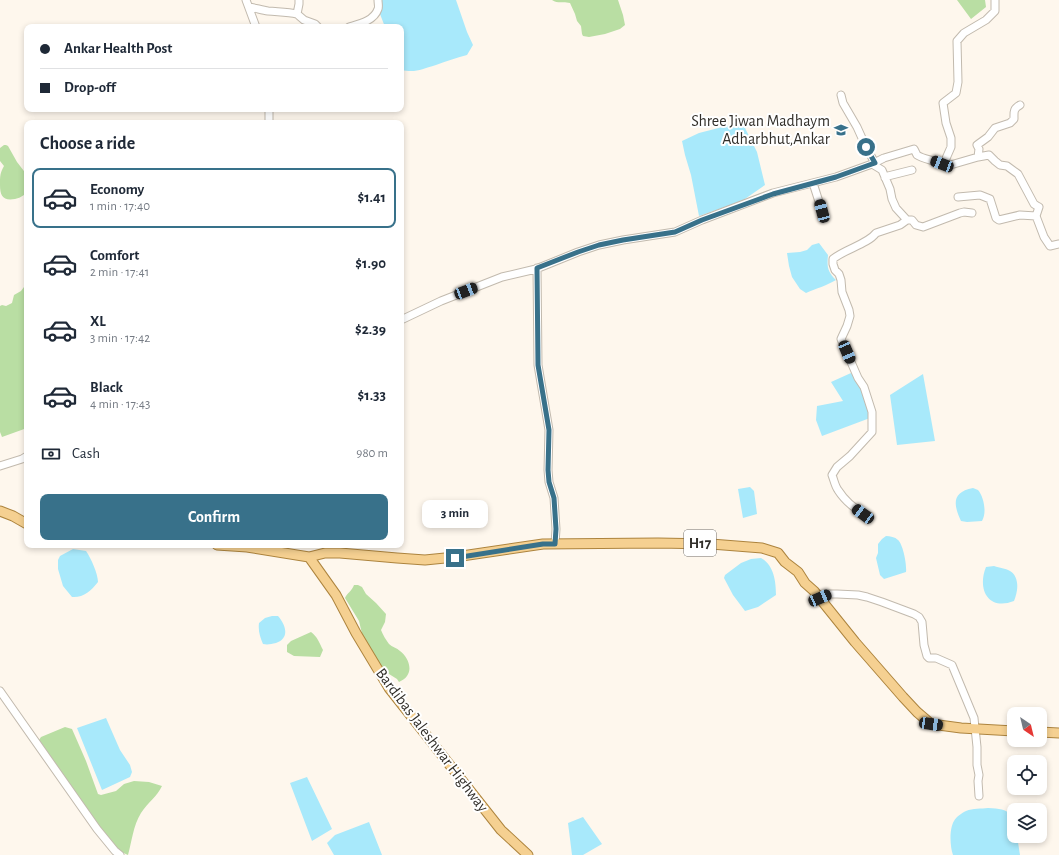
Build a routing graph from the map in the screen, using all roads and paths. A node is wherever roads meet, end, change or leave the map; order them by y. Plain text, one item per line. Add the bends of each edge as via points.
1 (299, 0) edge
2 (378, 0) edge
3 (995, 0) edge
4 (248, 4) edge
5 (297, 14) junction
6 (255, 24) edge
7 (315, 24) edge
8 (359, 24) edge
9 (840, 95) dead end
10 (1020, 105) dead end
11 (978, 157) junction
12 (874, 163) junction
13 (947, 166) dead end
14 (912, 170) dead end
15 (885, 178) junction
16 (813, 183) junction
17 (958, 197) dead end
18 (822, 211) dead end
19 (972, 213) dead end
20 (1036, 216) junction
21 (908, 220) junction
22 (1059, 244) edge
23 (537, 268) junction
24 (404, 319) edge
25 (24, 458) edge
26 (0, 466) edge
27 (0, 511) edge
28 (869, 516) dead end
29 (24, 522) edge
30 (555, 544) junction
31 (258, 548) edge
32 (309, 557) junction
33 (820, 598) junction
34 (0, 691) edge
35 (975, 729) junction
36 (1007, 730) edge
37 (1047, 732) edge
38 (1059, 733) edge
39 (979, 796) dead end
40 (120, 855) edge
41 (528, 855) edge

1 - 5 street
2 - 8 street via 376,14
3 - 12 street via 995,11 957,41 956,93 943,103 951,138 951,147 944,163 923,158 914,148
4 - 5 street via 268,11
4 - 6 street
5 - 7 street
9 - 12 street
10 - 11 street via 1014,110 1014,120 995,128 988,137 978,143
11 - 13 street
11 - 20 street via 989,155 1000,165 1007,166 1018,174 1034,204 1039,207
12 - 15 street via 882,170
12 - 16 street
14 - 15 street
15 - 21 street via 896,208
16 - 18 street
16 - 23 street via 773,194 675,232 599,245
17 - 20 street via 980,195 990,199 999,220 1020,215
19 - 21 street via 960,213 923,227 916,226 912,220
20 - 22 street via 1050,246
21 - 28 street via 876,232 868,241 833,259 835,270 840,274 842,292 850,316 841,339 864,387 872,412 872,432 832,475 837,489 848,503
23 - 24 street via 502,277
23 - 30 street via 538,365 549,430 548,470 554,498
25 - 26 street
27 - 29 main road
30 - 32 main road, H17 via 426,560 340,553
30 - 33 main road, H17 via 703,543 762,548 778,553
31 - 32 main road
32 - 41 main road, Bardibas Jaleshwar Highway via 336,595 389,688 501,830
33 - 35 main road, H17 via 917,712 931,724
33 - 35 street via 829,594 867,597 919,617 923,626 927,656 952,665 974,718
34 - 40 street via 97,829
35 - 36 main road, H17
35 - 39 street
37 - 38 main road

